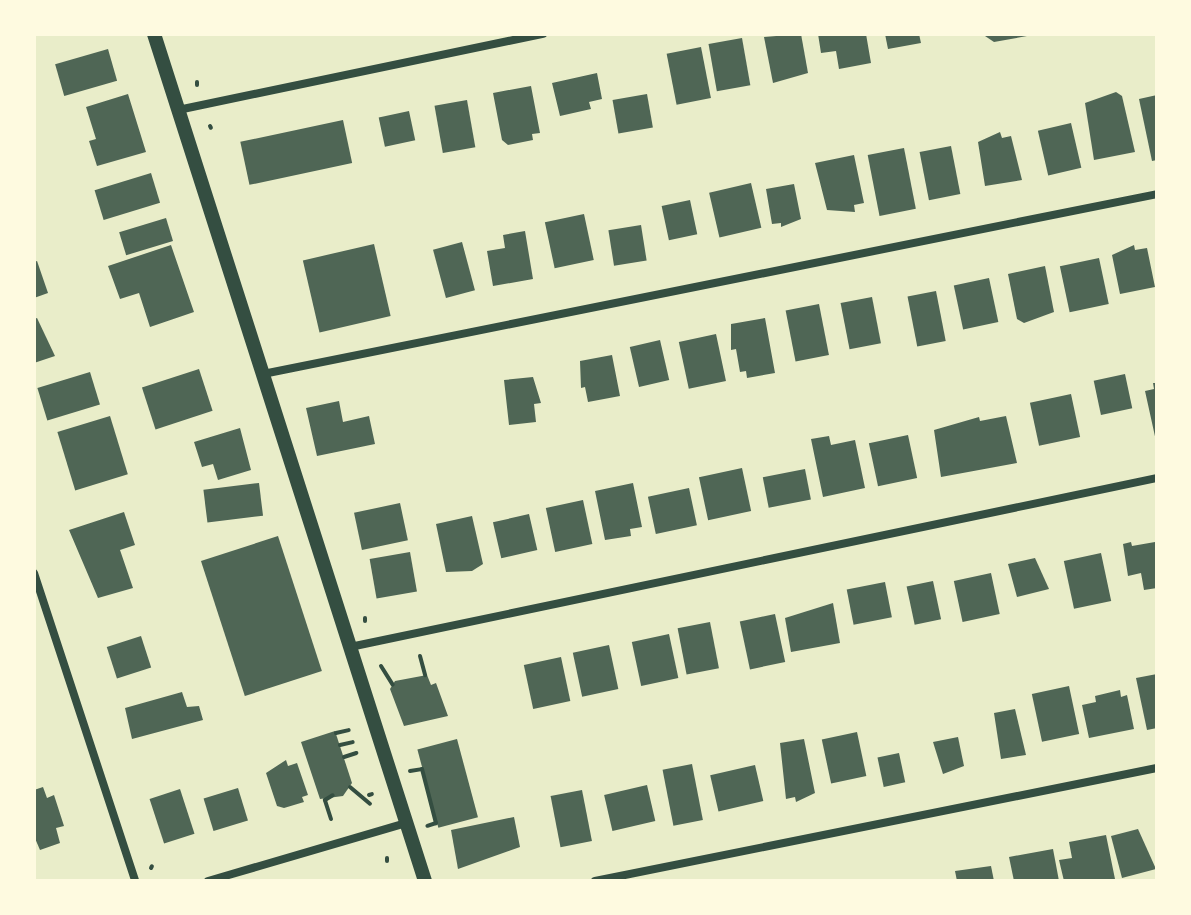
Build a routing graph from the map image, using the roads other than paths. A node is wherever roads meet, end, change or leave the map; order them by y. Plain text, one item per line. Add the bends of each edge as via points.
1 (154, 34) edge
2 (543, 34) edge
3 (178, 110) junction
4 (1157, 194) edge
5 (263, 374) junction
6 (1157, 478) edge
7 (34, 573) edge
8 (350, 647) junction
9 (1157, 768) edge
10 (406, 823) junction
11 (135, 881) edge
12 (208, 881) edge
13 (425, 881) edge
14 (595, 881) edge

1 - 3 main road
2 - 3 street
3 - 5 main road
4 - 5 street
5 - 8 main road
6 - 8 street
7 - 11 street
8 - 10 main road
9 - 14 street
10 - 12 street
10 - 13 main road

